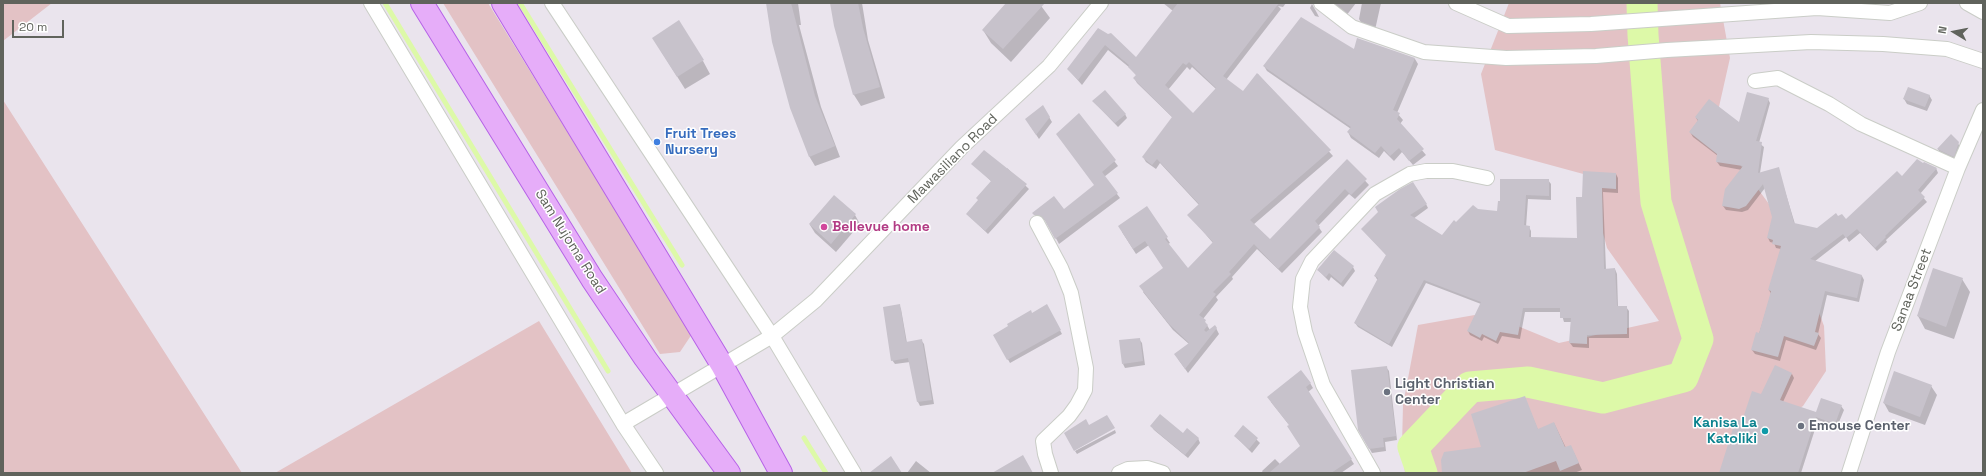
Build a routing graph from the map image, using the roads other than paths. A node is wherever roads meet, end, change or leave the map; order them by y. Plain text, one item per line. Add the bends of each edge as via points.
1 (372, 3) edge
2 (422, 3) edge
3 (503, 3) edge
4 (552, 3) edge
5 (1101, 3) edge
6 (1321, 3) edge
7 (1456, 3) edge
8 (1920, 3) edge
9 (1967, 3) edge
10 (1979, 3) edge
11 (1983, 5) edge
12 (1983, 12) edge
13 (1983, 61) edge
14 (1754, 81) dead end
15 (1983, 110) edge
16 (1958, 168) junction
17 (1486, 178) dead end
18 (1037, 223) dead end
19 (772, 336) junction
20 (722, 365) junction
21 (672, 393) junction
22 (623, 424) junction
23 (656, 473) edge
24 (729, 473) edge
25 (781, 473) edge
26 (854, 473) edge
27 (1051, 473) edge
28 (1119, 473) edge
29 (1163, 473) edge
30 (1373, 473) edge
31 (1849, 473) edge

1 - 22 street
2 - 21 main road, Sam Nujoma Road via 592,279
3 - 20 main road
4 - 19 street
5 - 19 street, Mawasiliano Road via 1048,66 962,147 816,300
6 - 13 street via 1352,27 1424,52 1506,58 1596,56 1811,42 1947,49
7 - 8 street via 1508,26 1591,24 1817,8 1890,13
9 - 12 street
10 - 11 street
14 - 16 street via 1778,78 1861,124
15 - 16 street, Sanaa Street
16 - 31 street, Sanaa Street via 1888,352
17 - 30 street via 1453,171 1410,174 1375,194 1312,261 1303,279 1300,307 1305,332 1323,385
18 - 27 street via 1071,293 1086,368 1085,390 1077,404 1069,416 1043,441 1044,454
19 - 20 street, Mawasiliano Road
19 - 26 street
20 - 21 street, Mawasiliano Road
20 - 25 main road
21 - 22 street, Mawasiliano Road
21 - 24 main road, Sam Nujoma Road
22 - 23 street
28 - 29 street via 1128,469 1148,468

